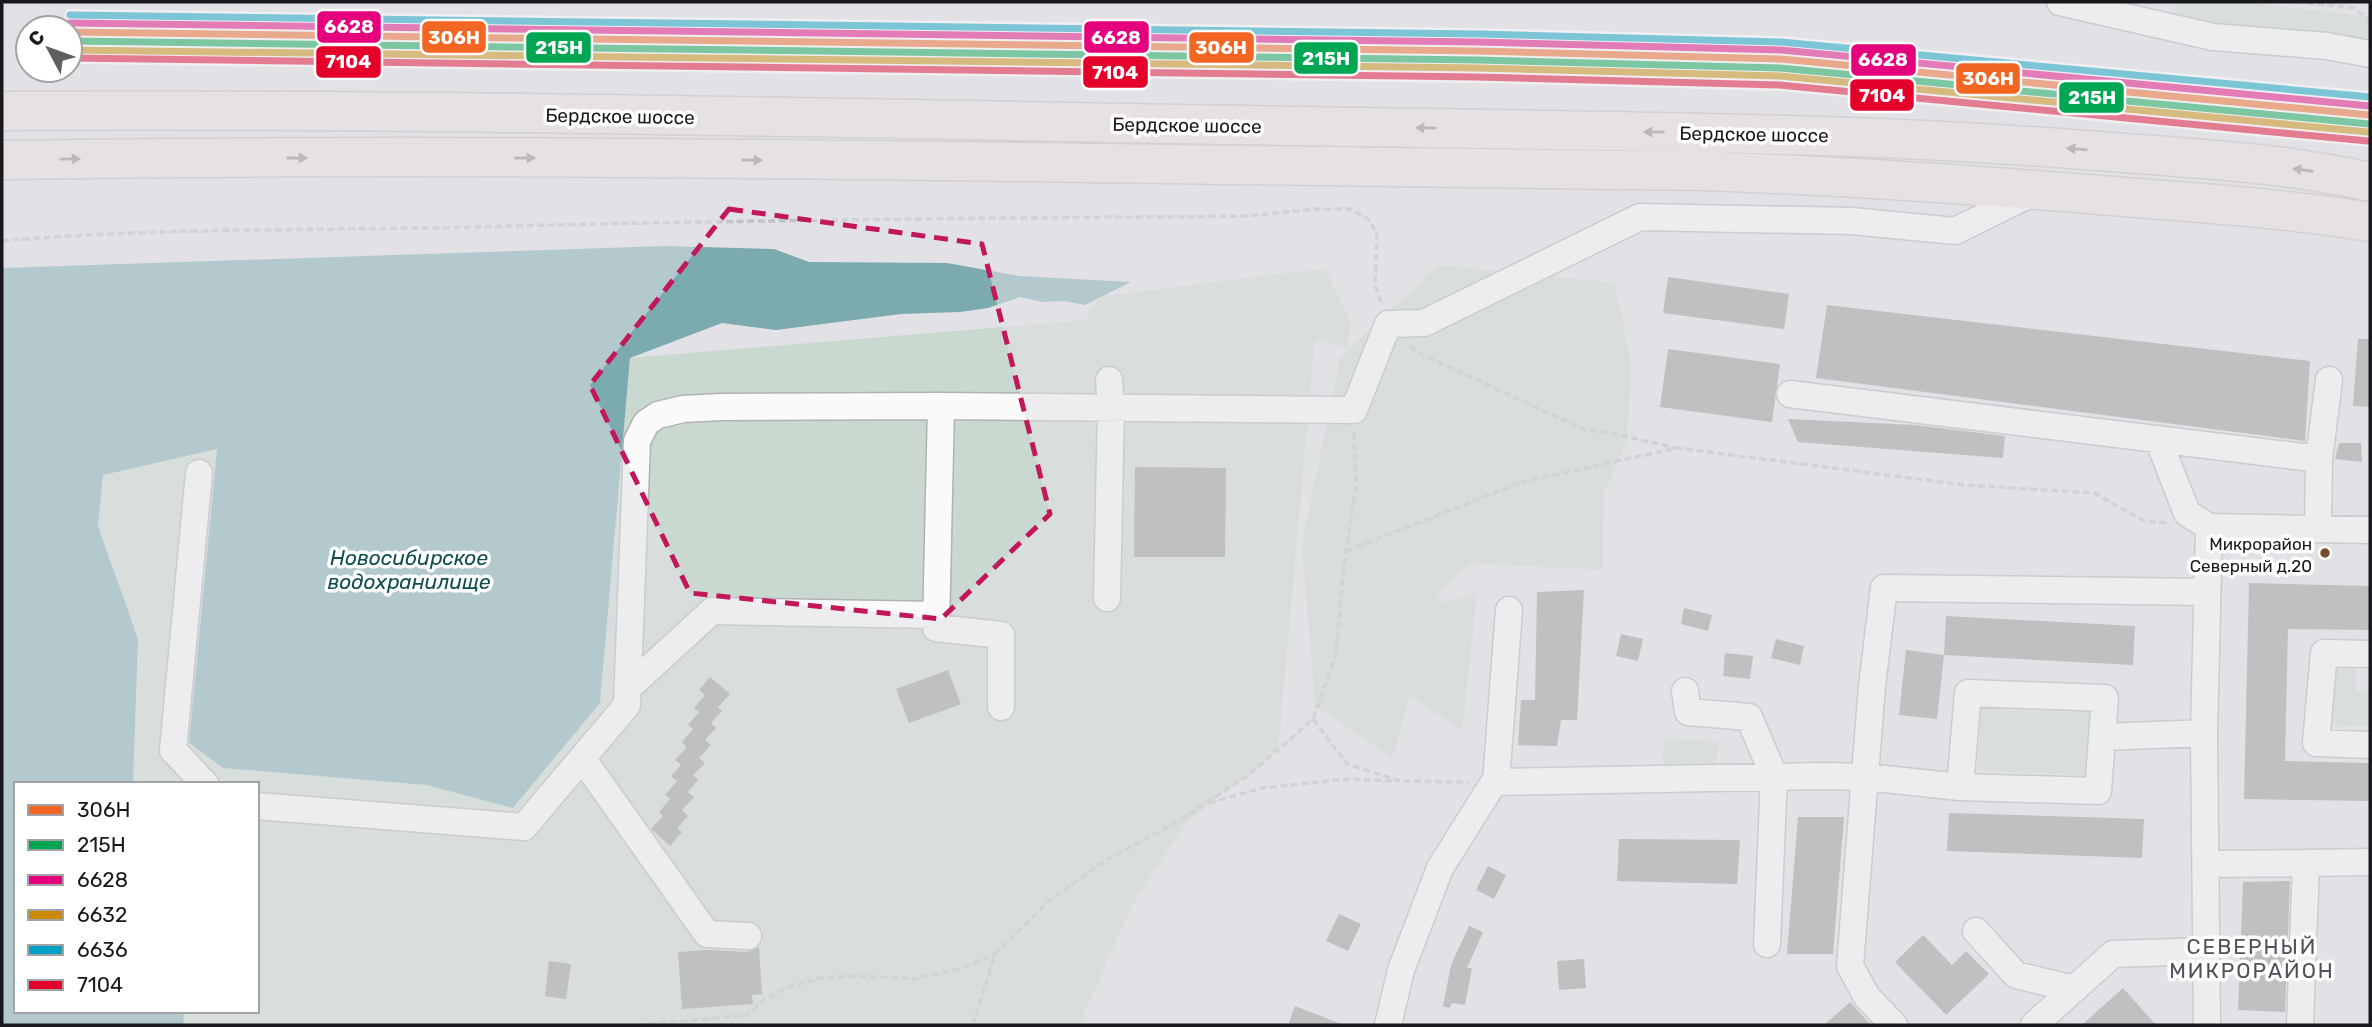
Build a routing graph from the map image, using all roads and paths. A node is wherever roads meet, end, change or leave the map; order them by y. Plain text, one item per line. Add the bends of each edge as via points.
1 (2060, 2) edge
2 (2296, 2) edge
3 (2370, 20) edge
4 (2370, 54) edge
5 (2, 111) edge
6 (2, 160) edge
7 (2370, 182) edge
8 (2038, 190) junction
9 (2370, 222) edge
10 (2, 242) edge
11 (1388, 324) junction
12 (1109, 380) dead end
13 (2329, 380) dead end
14 (1790, 394) dead end
15 (941, 406) junction
16 (1111, 407) junction
17 (1354, 410) junction
18 (2158, 439) junction
19 (1677, 448) junction
20 (2319, 459) junction
21 (199, 472) dead end
22 (2209, 527) junction
23 (2318, 529) junction
24 (2370, 530) edge
25 (1346, 551) junction
26 (2207, 592) junction
27 (1107, 598) dead end
28 (1509, 610) dead end
29 (936, 615) junction
30 (2370, 654) edge
31 (628, 688) junction
32 (1685, 691) dead end
33 (1001, 706) dead end
34 (1313, 719) junction
35 (2204, 733) junction
36 (2102, 737) junction
37 (2370, 745) edge
38 (582, 758) junction
39 (1774, 776) junction
40 (1866, 777) junction
41 (1400, 781) junction
42 (203, 782) edge
43 (1495, 782) junction
44 (1960, 788) junction
45 (1203, 805) junction
46 (259, 806) edge
47 (2370, 862) edge
48 (2306, 863) junction
49 (2207, 864) junction
50 (1976, 931) dead end
51 (748, 936) dead end
52 (1767, 944) dead end
53 (2207, 951) junction
54 (995, 954) junction
55 (2074, 989) junction
56 (657, 1024) edge
57 (639, 1025) edge
58 (973, 1025) edge
59 (1388, 1025) edge
60 (1894, 1025) edge
61 (2034, 1025) edge
62 (2207, 1025) edge
63 (2300, 1025) edge

1 - 4 street via 2213,37
2 - 3 path via 2354,8
7 -> 5 highway, Бердское шоссе via 2255,164 2041,146 1824,135 595,115
6 -> 8 highway, Бердское шоссе via 625,159 1705,171
8 - 9 highway, Бердское шоссе
8 - 11 street via 1955,231 1852,220 1640,217 1424,323
10 - 11 path via 202,230 1250,216 1351,209 1367,219 1377,233 1375,284
11 - 17 street
11 - 19 path via 1417,352 1587,431
12 - 16 street
13 - 20 street
14 - 18 street
15 - 16 street
15 - 29 street
15 - 31 street via 684,409 646,423 637,441
16 - 17 street
16 - 27 street
17 - 25 path via 1356,485
18 - 20 street
18 - 22 street via 2187,513
19 - 22 path via 1965,485 2094,493 2144,521
19 - 25 path via 1522,481
20 - 23 street
21 - 42 street via 173,750
22 - 23 street
22 - 26 street
23 - 24 street
25 - 34 path via 1336,655
26 - 35 street
26 - 40 street via 1884,588
28 - 43 street
29 - 31 street via 712,611
29 - 33 street via 936,628 1001,635
30 - 37 street via 2324,653 2316,743
31 - 38 street via 627,705
32 - 39 street via 1688,712 1749,717
34 - 41 path via 1347,764
34 - 45 path via 1250,774
35 - 36 street
35 - 49 street
36 - 44 street via 2098,791
36 - 44 street via 2105,698 1968,693
38 - 46 street via 524,827
38 - 51 street via 707,934
39 - 40 street
39 - 43 street
39 - 52 street
40 - 44 street
40 - 60 street via 1850,966 1867,997
41 - 43 path
41 - 45 path via 1347,779 1262,788
43 - 59 street via 1440,868 1401,970
45 - 54 path via 1104,861 1048,902
47 - 48 street
48 - 49 street
48 - 63 street
49 - 53 street
50 - 55 street via 2016,975
53 - 55 street via 2113,954
53 - 62 street
54 - 56 path via 960,969 914,979 824,977 786,988 747,1015
54 - 58 path
55 - 61 street
56 - 57 path

